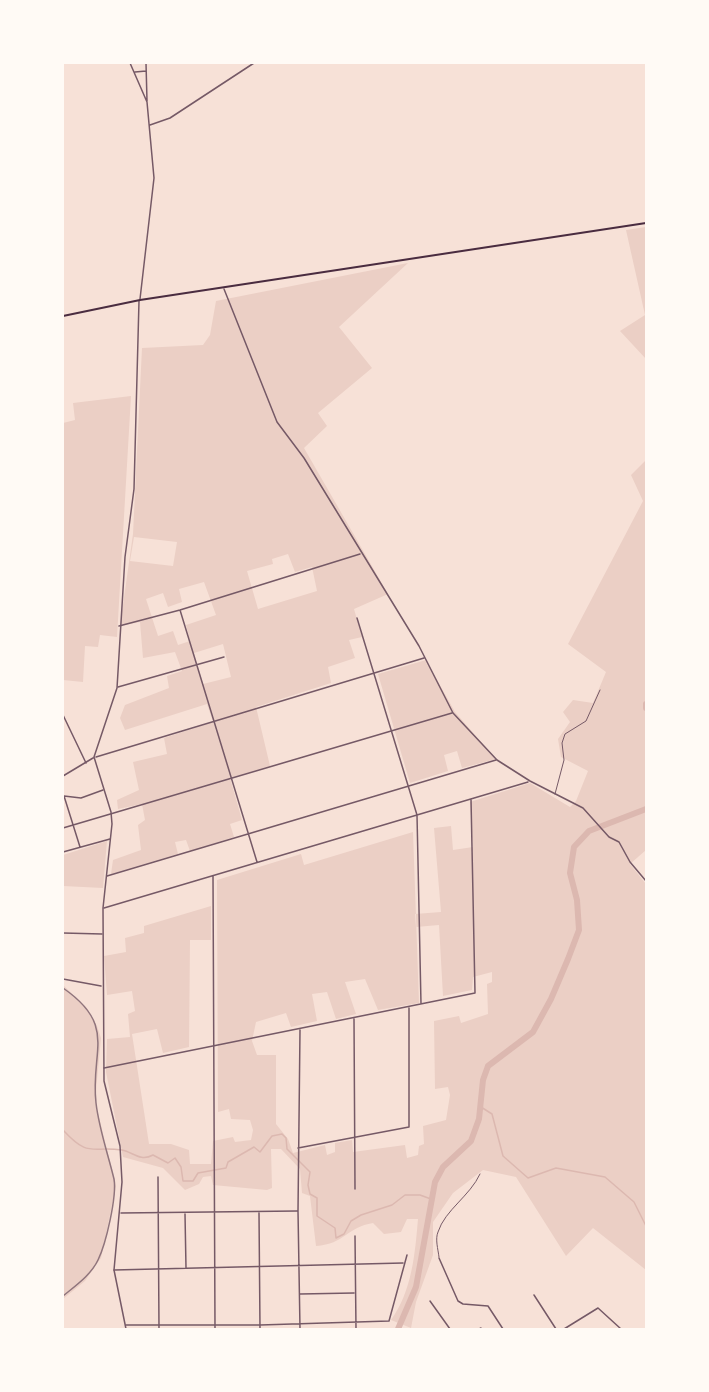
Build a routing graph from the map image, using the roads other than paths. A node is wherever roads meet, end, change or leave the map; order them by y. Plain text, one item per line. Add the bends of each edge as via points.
1 (130, 63) edge
2 (146, 63) edge
3 (254, 63) edge
4 (146, 71) junction
5 (134, 72) junction
6 (147, 102) junction
7 (149, 126) junction
8 (646, 224) edge
9 (223, 288) junction
10 (140, 300) junction
11 (63, 316) edge
12 (361, 554) junction
13 (180, 610) junction
14 (357, 618) dead end
15 (119, 626) junction
16 (224, 657) dead end
17 (425, 658) junction
18 (196, 665) junction
19 (374, 673) junction
20 (117, 688) junction
21 (600, 690) dead end
22 (453, 713) junction
23 (63, 715) edge
24 (213, 720) junction
25 (391, 730) junction
26 (94, 758) junction
27 (497, 760) junction
28 (86, 764) junction
29 (63, 776) edge
30 (231, 779) junction
31 (530, 782) junction
32 (408, 786) junction
33 (104, 789) junction
34 (555, 794) junction
35 (64, 796) edge
36 (471, 799) junction
37 (111, 812) junction
38 (417, 815) junction
39 (73, 825) junction
40 (63, 828) edge
41 (248, 834) junction
42 (111, 838) junction
43 (80, 847) junction
44 (63, 852) edge
45 (257, 862) junction
46 (107, 876) junction
47 (213, 876) junction
48 (646, 881) edge
49 (104, 908) junction
50 (63, 933) edge
51 (103, 934) junction
52 (63, 979) edge
53 (102, 987) junction
54 (421, 1005) junction
55 (409, 1007) junction
56 (354, 1018) junction
57 (300, 1028) junction
58 (214, 1045) junction
59 (104, 1068) junction
60 (354, 1138) junction
61 (298, 1148) junction
62 (480, 1174) dead end
63 (158, 1177) dead end
64 (355, 1189) dead end
65 (298, 1211) junction
66 (213, 1212) junction
67 (259, 1212) junction
68 (121, 1213) junction
69 (158, 1213) junction
70 (185, 1213) junction
71 (355, 1236) dead end
72 (407, 1255) dead end
73 (439, 1258) joint
74 (403, 1263) junction
75 (355, 1266) junction
76 (260, 1267) junction
77 (299, 1267) junction
78 (158, 1268) junction
79 (186, 1268) junction
80 (214, 1268) junction
81 (114, 1270) junction
82 (355, 1293) junction
83 (300, 1294) junction
84 (534, 1295) dead end
85 (430, 1301) dead end
86 (356, 1322) junction
87 (300, 1323) junction
88 (159, 1324) junction
89 (125, 1325) junction
90 (215, 1325) junction
91 (260, 1325) junction
92 (126, 1329) edge
93 (159, 1329) edge
94 (215, 1329) edge
95 (260, 1329) edge
96 (300, 1329) edge
97 (356, 1329) edge
98 (450, 1329) edge
99 (503, 1329) edge
100 (556, 1329) edge
101 (564, 1329) edge
102 (621, 1329) edge

1 - 5 street
2 - 4 street
3 - 7 street via 170,118
4 - 5 street
4 - 6 street
5 - 6 street
6 - 7 street
7 - 10 street via 154,178
8 - 9 main road
9 - 10 main road
9 - 12 street via 278,422
10 - 11 main road
10 - 15 street via 134,489
12 - 13 street
12 - 17 street
13 - 15 street
13 - 18 street
14 - 19 street
15 - 20 street
16 - 18 street
17 - 19 street
17 - 22 street
18 - 20 street
18 - 24 street
19 - 24 street
19 - 25 street
20 - 26 street
21 - 34 lane via 586,721 565,734 564,760
22 - 25 street
22 - 27 street
23 - 28 street
24 - 26 street
24 - 30 street
25 - 30 street
25 - 32 street
26 - 28 street
26 - 33 street
27 - 31 street
27 - 32 street
28 - 29 street
30 - 37 street
30 - 41 street
31 - 34 street
31 - 36 street
32 - 38 street
32 - 41 street
33 - 35 street via 81,798
33 - 37 street
34 - 48 street via 583,808 622,845
35 - 39 street
36 - 38 street
36 - 54 street via 475,993
37 - 39 street
37 - 42 street
38 - 45 street
38 - 54 street
39 - 40 street
39 - 43 street
41 - 45 street
41 - 46 street
42 - 43 street
42 - 46 street
43 - 44 street
45 - 47 street
46 - 49 street
47 - 49 street
47 - 58 street
49 - 51 street
50 - 51 street
51 - 53 street
52 - 53 street
53 - 59 street
54 - 55 street
55 - 56 street
55 - 60 street via 409,1127
56 - 57 street
56 - 60 street
57 - 58 street
57 - 61 street
58 - 59 street
58 - 66 street
59 - 68 street via 120,1146
60 - 61 street
60 - 64 street
61 - 65 street
62 - 73 lane via 473,1190 460,1200 438,1232
63 - 69 street
65 - 67 street
65 - 77 street
66 - 67 street
66 - 70 street
66 - 80 street
67 - 76 street
68 - 69 street
68 - 81 street
69 - 70 street
69 - 78 street
70 - 79 street
71 - 75 street
72 - 74 street
73 - 99 street via 456,1298 464,1304 488,1306
74 - 75 street
74 - 86 street via 389,1321
75 - 77 street
75 - 82 street
76 - 77 street
76 - 80 street
76 - 91 street
77 - 83 street
78 - 79 street
78 - 81 street
78 - 88 street
79 - 80 street
80 - 90 street
81 - 89 street
82 - 83 street
82 - 86 street
83 - 87 street
84 - 100 street
85 - 98 street
86 - 87 street
86 - 97 street
87 - 91 street
87 - 96 street
88 - 89 street
88 - 90 street
88 - 93 street
89 - 92 street
90 - 91 street
90 - 94 street
91 - 95 street
101 - 102 street via 598,1308

